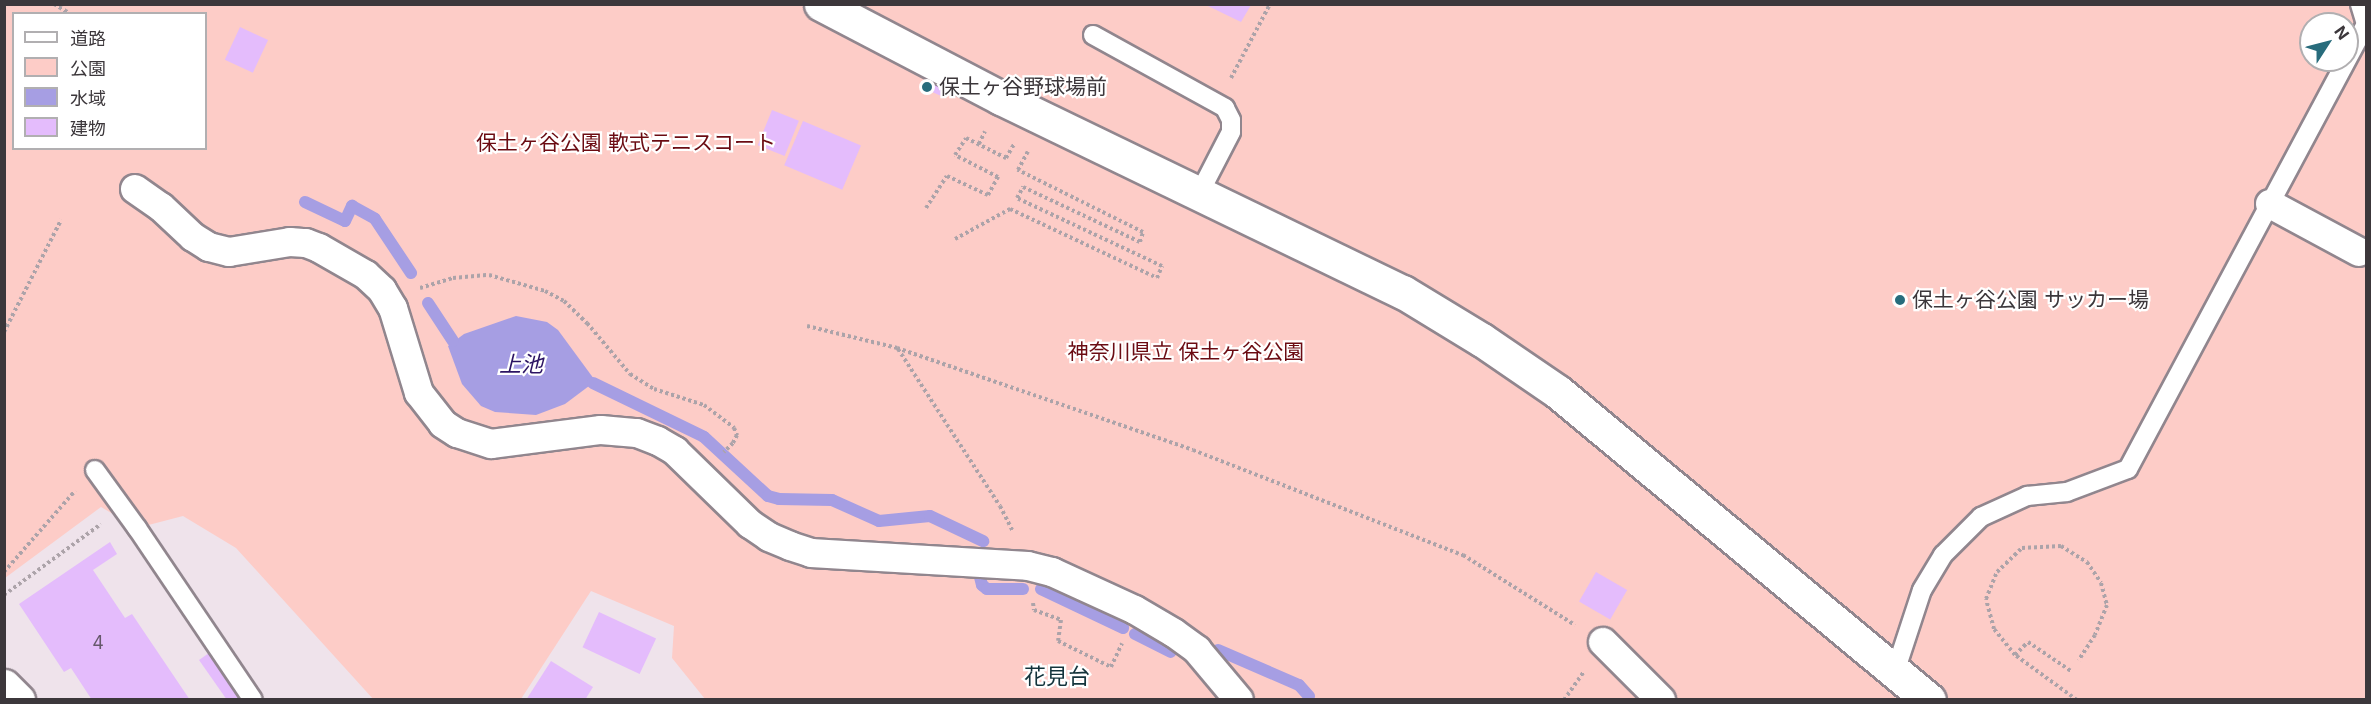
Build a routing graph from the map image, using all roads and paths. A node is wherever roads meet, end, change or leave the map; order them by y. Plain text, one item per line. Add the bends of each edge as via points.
1 (54, 4) edge
2 (821, 4) edge
3 (1270, 4) edge
4 (2360, 4) edge
5 (67, 12) edge
6 (1094, 35) dead end
7 (1217, 101) junction
8 (1032, 142) dead end
9 (1006, 158) dead end
10 (135, 189) dead end
11 (1200, 192) junction
12 (2270, 204) junction
13 (926, 208) dead end
14 (61, 220) dead end
15 (955, 239) dead end
16 (2359, 252) dead end
17 (390, 303) junction
18 (807, 326) dead end
19 (4, 332) edge
20 (897, 348) junction
21 (733, 443) dead end
22 (95, 470) joint
23 (1000, 506) dead end
24 (123, 508) junction
25 (4, 572) edge
26 (4, 595) edge
27 (1033, 600) dead end
28 (1124, 640) dead end
29 (1603, 642) joint
30 (2015, 655) junction
31 (2079, 660) dead end
32 (2071, 671) dead end
33 (1895, 672) junction
34 (4, 686) edge
35 (18, 699) edge
36 (253, 699) edge
37 (1239, 699) edge
38 (1662, 699) edge
39 (1929, 699) edge
40 (2077, 699) edge

1 - 5 path
2 - 11 street via 1001,98
3 - 7 path
4 - 12 lane via 2366,24
6 - 7 lane
7 - 11 lane via 1231,120 1231,132
8 - 15 path via 1018,170 1143,232 1140,242 1023,187 1017,198 1162,266 1157,278 1010,209
9 - 13 path via 966,138 955,155 998,177 988,195 947,176
10 - 17 street via 209,247 229,252 306,243 366,276
11 - 33 street via 1403,292 1558,392
12 - 16 street
12 - 33 lane via 2128,469 2067,492 2027,496 1981,517 1943,555 1922,590
14 - 19 path
17 - 21 path via 424,286 471,276 489,275 545,291 564,301 587,323 630,374 654,389 704,405 734,428
17 - 37 street via 419,393 443,424 457,433 491,444 601,429 637,433 675,451 750,524 790,546 811,553 1028,566 1052,572 1135,610 1174,633 1197,650
18 - 20 path
20 - 23 path
20 - 29 path via 1193,450 1462,555
22 - 24 lane
22 - 25 path
24 - 26 path
24 - 36 lane
27 - 28 path via 1034,610 1061,620 1058,641 1111,667
29 - 38 street
30 - 31 path via 1994,629 1986,598 1997,572 2022,548 2061,546 2087,562 2101,583 2107,605
30 - 32 path via 2028,642
30 - 40 path
33 - 39 street
34 - 35 street

